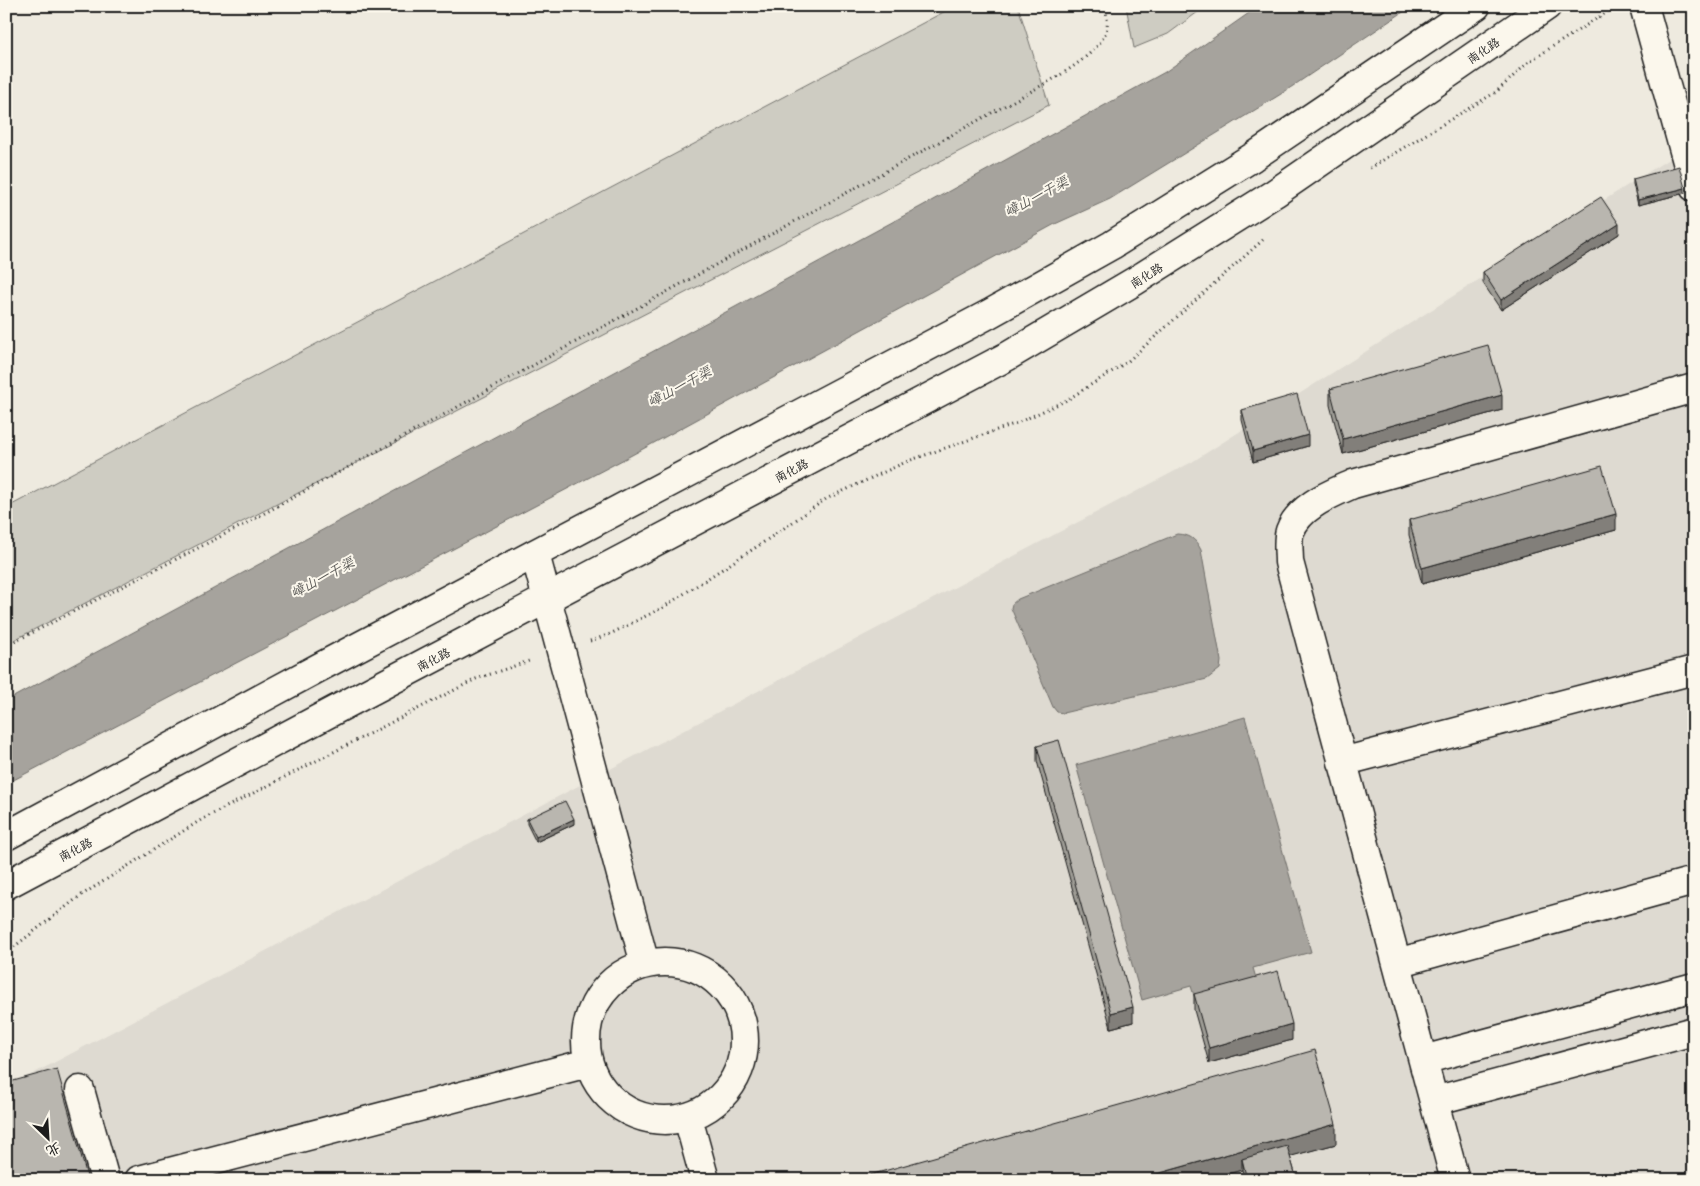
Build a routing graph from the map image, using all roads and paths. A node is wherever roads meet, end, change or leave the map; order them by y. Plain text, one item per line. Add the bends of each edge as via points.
1 (1105, 6) edge
2 (1476, 6) edge
3 (1547, 6) edge
4 (1615, 6) edge
5 (1644, 6) edge
6 (1362, 172) dead end
7 (1694, 187) edge
8 (1269, 235) dead end
9 (1694, 388) edge
10 (535, 554) junction
11 (548, 598) junction
12 (6, 646) edge
13 (561, 650) junction
14 (1694, 670) edge
15 (1342, 762) junction
16 (6, 836) edge
17 (1694, 881) edge
18 (6, 885) edge
19 (6, 953) edge
20 (1397, 963) junction
21 (644, 964) junction
22 (1694, 988) edge
23 (1694, 1031) edge
24 (1423, 1060) junction
25 (588, 1063) junction
26 (80, 1090) dead end
27 (1434, 1101) junction
28 (688, 1118) junction
29 (105, 1180) edge
30 (139, 1180) edge
31 (705, 1180) edge
32 (1455, 1180) edge

1 - 12 path via 1108,27 1101,42 1075,66 1057,77 245,524
2 - 10 main road via 1253,158 1112,245 990,314
3 - 11 main road, 南化路 via 1275,193 1135,281 1008,356
4 - 6 path via 1530,61 1496,92
5 - 7 main road
8 - 13 path via 1127,362 1067,400 1017,423 908,461 826,499 662,608 608,635
9 - 15 main road via 1353,484 1323,498 1301,514 1290,531 1288,562
10 - 11 main road
10 - 16 main road
11 - 13 main road
11 - 18 main road, 南化路
13 - 19 path via 476,679 200,820 80,896
13 - 21 main road
14 - 15 main road
15 - 20 main road
17 - 20 main road
20 - 24 main road
21 - 25 main road via 621,975 598,999 590,1014 585,1038
21 - 28 main road via 672,962 699,969 722,984 737,1006 745,1033 743,1060 732,1086 713,1106
22 - 24 main road
23 - 27 main road
24 - 27 main road
25 - 28 main road via 598,1086 623,1109 638,1117 663,1121
25 - 30 main road
26 - 29 main road
27 - 32 main road
28 - 31 main road

